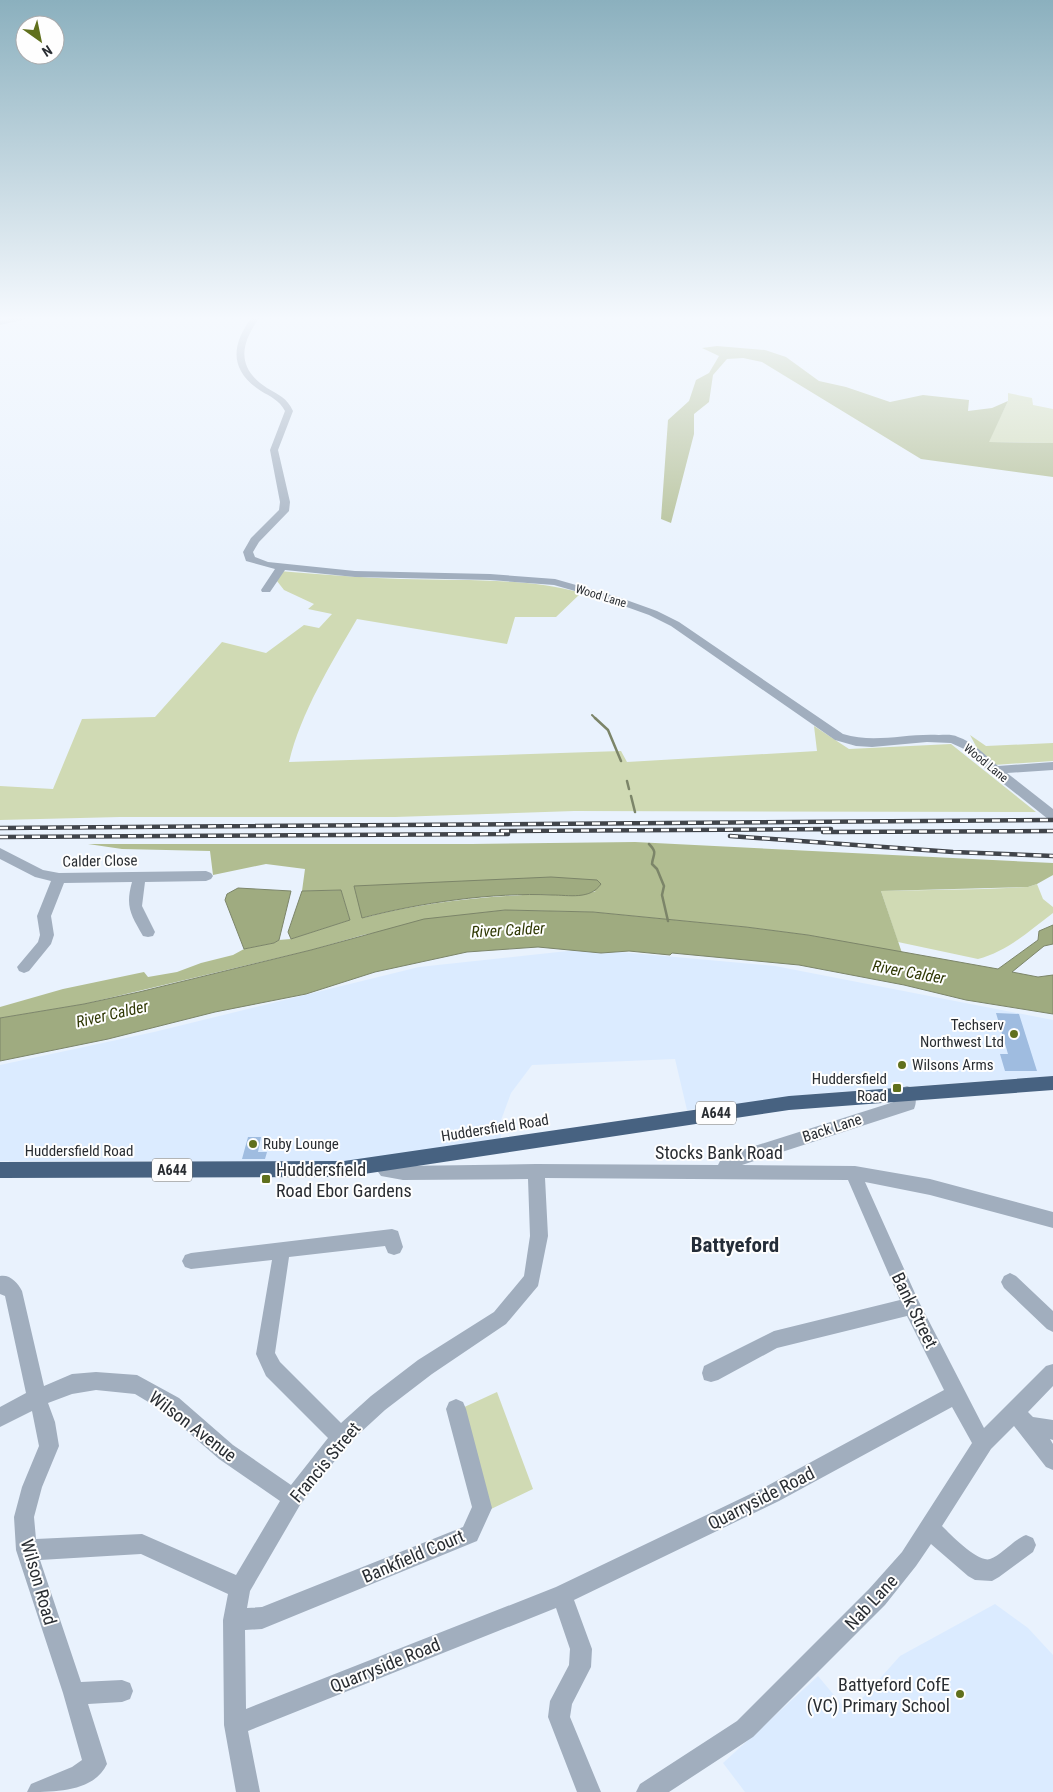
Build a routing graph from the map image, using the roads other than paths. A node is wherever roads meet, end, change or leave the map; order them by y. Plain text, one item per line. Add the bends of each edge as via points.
1 (285, 401) edge
2 (281, 567) junction
3 (266, 590) dead end
4 (1053, 766) edge
5 (994, 770) junction
6 (1053, 816) edge
7 (0, 853) edge
8 (140, 876) junction
9 (206, 876) dead end
10 (59, 878) junction
11 (148, 932) dead end
12 (24, 967) dead end
13 (1053, 1083) edge
14 (907, 1093) junction
15 (381, 1165) junction
16 (0, 1170) edge
17 (536, 1171) junction
18 (725, 1172) junction
19 (855, 1174) junction
20 (1053, 1220) edge
21 (394, 1247) dead end
22 (281, 1250) junction
23 (191, 1261) dead end
24 (1010, 1282) dead end
25 (2, 1284) edge
26 (912, 1306) junction
27 (1053, 1324) edge
28 (712, 1373) dead end
29 (1053, 1373) edge
30 (956, 1394) junction
31 (37, 1398) junction
32 (456, 1409) dead end
33 (1013, 1411) junction
34 (0, 1417) edge
35 (1028, 1426) junction
36 (1053, 1430) edge
37 (341, 1437) junction
38 (984, 1442) junction
39 (1053, 1460) edge
40 (294, 1498) junction
41 (929, 1529) junction
42 (1026, 1545) dead end
43 (26, 1550) junction
44 (240, 1588) junction
45 (562, 1595) junction
46 (234, 1620) junction
47 (122, 1691) dead end
48 (74, 1694) junction
49 (235, 1725) junction
50 (39, 1792) edge
51 (248, 1792) edge
52 (589, 1792) edge
53 (648, 1792) edge

1 - 2 street, Wood Lane via 288,411 274,450 286,502 284,511 255,540 248,552 250,559 257,563
2 - 3 street
2 - 5 street, Wood Lane via 355,574 555,582 614,599 675,624 839,737 872,743 954,739 968,746
4 - 5 street
5 - 6 street, Wood Lane
7 - 10 street, Calder Close via 40,874
8 - 9 street, Calder Close
8 - 10 street, Calder Close
8 - 11 street via 133,907
10 - 12 street via 44,916 44,944
13 - 14 highway, Huddersfield Road / A644
14 - 15 highway, Huddersfield Road / A644 via 780,1104
14 - 18 street, Back Lane via 908,1104 739,1158 726,1166
15 - 16 highway, Huddersfield Road / A644 via 323,1170
15 - 17 street, Stocks Bank Road via 387,1171 402,1173
17 - 18 street, Stocks Bank Road
17 - 37 street, Francis Street via 539,1236 532,1280 500,1318 425,1367
18 - 19 street, Stocks Bank Road
19 - 20 street, Stocks Bank Road via 930,1187
19 - 26 street, Bank Street via 857,1186
21 - 22 street via 392,1237
22 - 23 street
22 - 37 street via 265,1354 273,1369
24 - 27 street
25 - 31 street, Wilson Road via 13,1291
26 - 28 street via 774,1340
26 - 30 street, Bank Street
29 - 33 street, Nab Lane
30 - 38 street, Bank Street via 976,1434
30 - 45 street, Quarryside Road via 772,1494
31 - 34 street, Wilson Avenue
31 - 40 street, Wilson Avenue via 72,1384 96,1381 137,1385 172,1405 226,1452
31 - 43 street, Wilson Road via 46,1422 49,1446 32,1486 24,1517
32 - 46 street, Bankfield Court via 482,1508 470,1534 262,1618
33 - 35 street
33 - 38 street, Nab Lane
35 - 36 street
35 - 39 street
37 - 40 street, Francis Street
38 - 41 street, Nab Lane
40 - 44 street, Francis Street
41 - 42 street via 975,1568 992,1570
41 - 53 street, Nab Lane via 877,1597 744,1729
43 - 44 street via 142,1544
43 - 48 street, Wilson Road
44 - 46 street, Francis Street
45 - 49 street, Quarryside Road
45 - 52 street via 581,1649 580,1667 561,1701 559,1717
46 - 49 street, Francis Street
47 - 48 street
48 - 50 street, Wilson Road via 95,1764 80,1776
49 - 51 street, Francis Street

